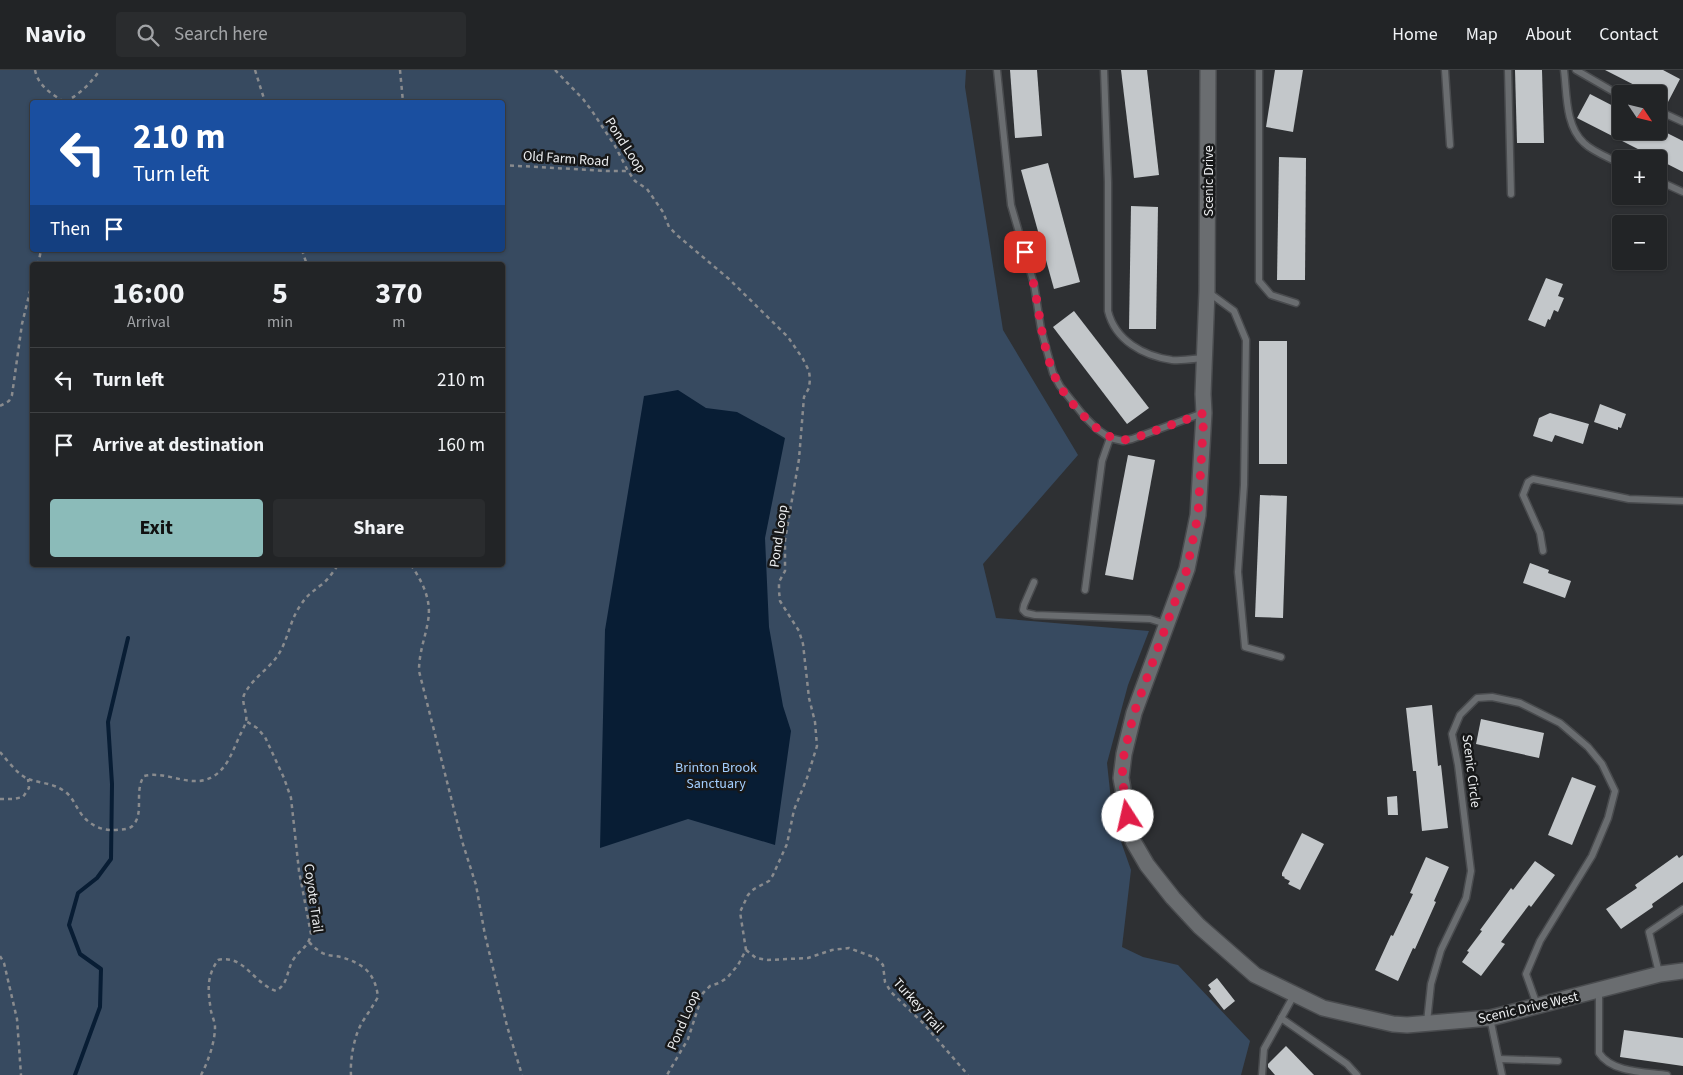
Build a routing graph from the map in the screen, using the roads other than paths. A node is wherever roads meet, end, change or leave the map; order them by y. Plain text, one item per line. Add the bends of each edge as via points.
1 (998, 70) edge
2 (1104, 70) edge
3 (1208, 70) edge
4 (1260, 70) edge
5 (1445, 70) edge
6 (1508, 70) edge
7 (1564, 70) edge
8 (1576, 70) edge
9 (1612, 91) edge
10 (1668, 115) edge
11 (1683, 122) edge
12 (1450, 146) dead end
13 (1612, 159) edge
14 (1667, 185) edge
15 (1683, 192) edge
16 (1511, 194) dead end
17 (1207, 291) junction
18 (1296, 303) dead end
19 (1204, 358) junction
20 (1204, 413) junction
21 (1110, 438) junction
22 (1683, 501) edge
23 (1543, 551) dead end
24 (1034, 582) dead end
25 (1085, 590) dead end
26 (1166, 624) junction
27 (1281, 656) dead end
28 (1683, 909) edge
29 (1683, 971) edge
30 (1660, 974) junction
31 (1600, 990) junction
32 (1294, 995) junction
33 (1538, 1006) junction
34 (1281, 1018) junction
35 (1490, 1018) junction
36 (1427, 1024) junction
37 (1499, 1059) junction
38 (1558, 1061) dead end
39 (1262, 1075) edge
40 (1357, 1075) edge
41 (1502, 1075) edge
42 (1667, 1075) edge

1 - 21 lane via 1011,205 1034,284 1041,329 1053,373 1084,416
2 - 19 lane via 1108,311 1111,323 1126,341 1147,352 1174,360
3 - 17 street, Scenic Drive
4 - 18 lane via 1259,281 1270,295
5 - 12 lane
6 - 16 lane
7 - 13 lane via 1570,121 1578,136 1585,144
8 - 9 lane
10 - 11 lane
14 - 15 lane
17 - 19 street, Scenic Drive West
17 - 27 lane via 1234,310 1246,340 1244,485 1238,572 1245,647
19 - 20 street, Scenic Drive West
20 - 21 lane via 1132,439
20 - 26 street, Scenic Drive West via 1198,515 1187,569
21 - 25 lane via 1102,461
22 - 23 lane via 1629,499 1533,479 1528,482 1523,496 1540,533
24 - 26 lane via 1024,604 1026,613 1150,619
26 - 32 street, Scenic Drive West via 1134,713 1124,754 1122,778 1133,841 1158,878 1199,926 1255,975
28 - 30 lane via 1650,932
29 - 30 street, Scenic Drive West
30 - 31 street, Scenic Drive West
31 - 33 street, Scenic Drive West
31 - 42 lane via 1599,1053 1604,1060 1627,1069
32 - 34 lane
32 - 36 street, Scenic Drive West via 1323,1008 1394,1024
33 - 35 street, Scenic Drive West
33 - 36 lane, Scenic Circle via 1526,974 1540,941 1592,856 1615,791 1593,752 1560,723 1520,703 1492,697 1477,698 1460,716 1452,734 1472,871 1466,898 1441,950 1431,984
34 - 39 lane via 1264,1049
34 - 40 lane via 1347,1064
35 - 36 street, Scenic Drive West
35 - 37 lane
37 - 38 lane
37 - 41 lane

